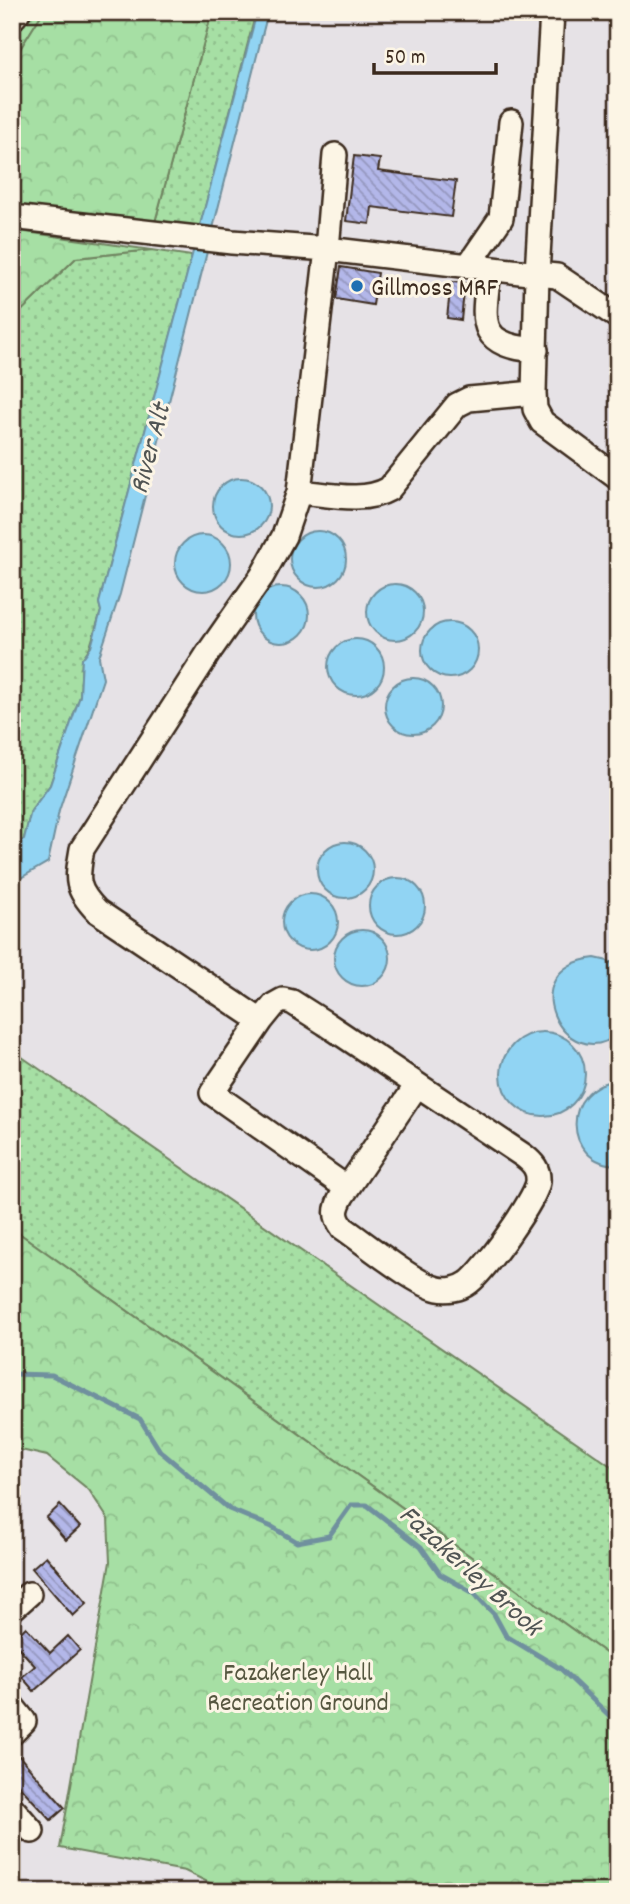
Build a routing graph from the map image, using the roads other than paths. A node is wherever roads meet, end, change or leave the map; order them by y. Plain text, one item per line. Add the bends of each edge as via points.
1 (18, 12) edge
2 (552, 12) edge
3 (12, 19) edge
4 (511, 122) dead end
5 (335, 155) dead end
6 (12, 217) edge
7 (327, 249) junction
8 (479, 268) junction
9 (537, 274) junction
10 (618, 317) edge
11 (536, 349) junction
12 (534, 393) junction
13 (618, 478) edge
14 (299, 492) junction
15 (261, 1021) junction
16 (418, 1085) junction
17 (347, 1188) junction
18 (12, 1808) edge
19 (32, 1831) dead end

1 - 3 street
2 - 9 street
4 - 8 street via 501,218
5 - 7 street
6 - 7 street
7 - 8 street
7 - 14 street
8 - 9 street
8 - 11 street via 489,332 514,348
9 - 10 street via 557,276
9 - 11 street
11 - 12 street
12 - 13 street via 542,422
12 - 14 street via 469,399 457,405 389,489 377,496
14 - 15 street via 284,536 262,576 82,849 77,881 82,896 97,911
15 - 16 street via 274,1005 292,1002
15 - 17 street via 212,1093
16 - 17 street
16 - 17 street via 533,1163 538,1185 528,1204 478,1276 453,1289 438,1289 343,1228 335,1209
18 - 19 street

